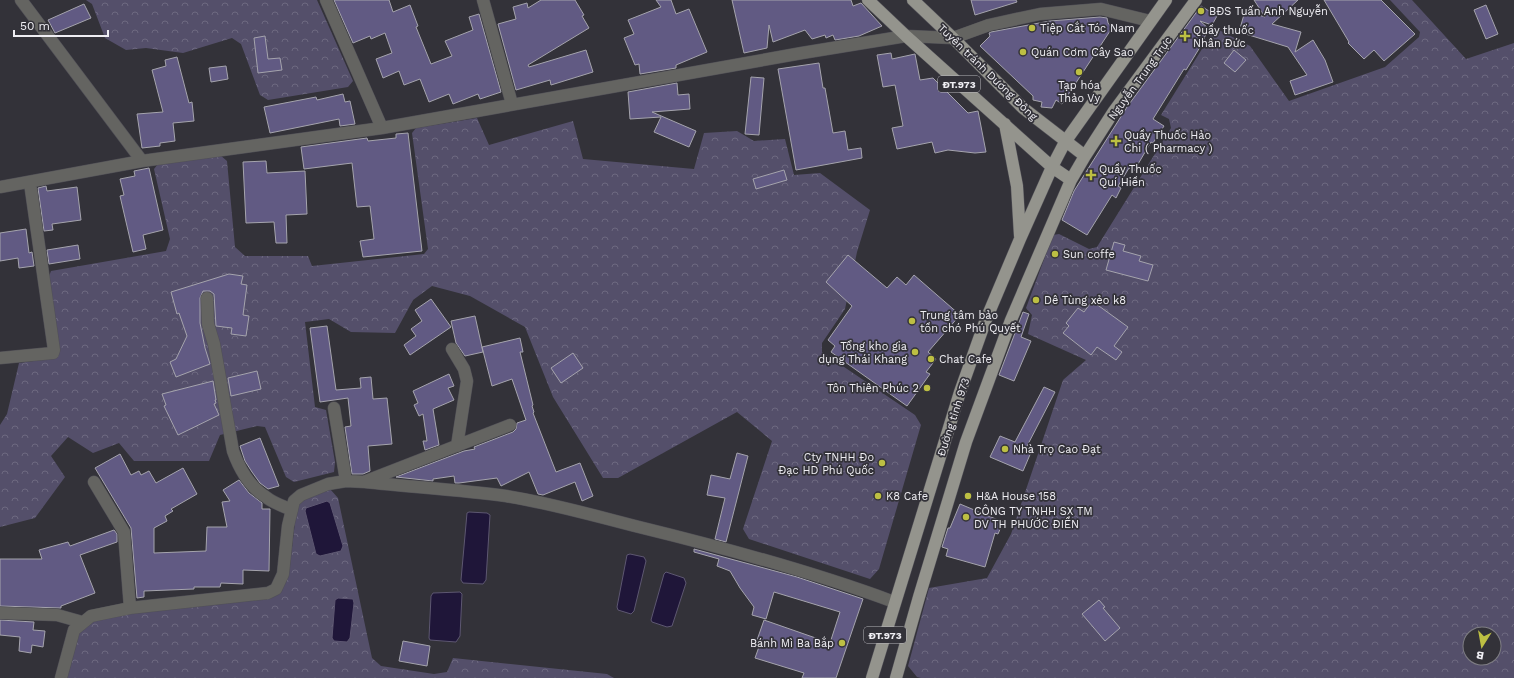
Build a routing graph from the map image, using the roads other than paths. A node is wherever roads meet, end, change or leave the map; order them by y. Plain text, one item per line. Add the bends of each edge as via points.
1 (21, 0) edge
2 (326, 0) edge
3 (483, 0) edge
4 (868, 0) edge
5 (913, 0) edge
6 (1166, 0) edge
7 (1196, 0) edge
8 (1150, 21) junction
9 (906, 36) junction
10 (953, 38) junction
11 (512, 104) junction
12 (1005, 124) junction
13 (382, 128) junction
14 (1065, 142) junction
15 (1085, 156) junction
16 (142, 161) junction
17 (1052, 167) junction
18 (1071, 180) junction
19 (30, 183) junction
20 (0, 187) edge
21 (1020, 239) junction
22 (207, 298) dead end
23 (452, 349) dead end
24 (0, 358) edge
25 (334, 408) dead end
26 (510, 425) dead end
27 (457, 446) junction
28 (346, 481) junction
29 (94, 482) dead end
30 (365, 482) junction
31 (292, 510) junction
32 (896, 597) junction
33 (130, 608) junction
34 (0, 613) edge
35 (82, 622) junction
36 (61, 678) edge
37 (872, 678) edge
38 (896, 678) edge

1 - 16 street
2 - 13 street
3 - 11 street
4 - 9 main road, ĐT.973
5 - 10 main road, Tuyến tránh Dương Đông / ĐT.973
6 - 8 main road
7 - 15 main road, Nguyễn Trung Trực via 1114,111
8 - 10 street via 1101,9 1074,11 1040,14 989,25
8 - 14 main road
9 - 10 street
9 - 11 street
9 - 12 main road, ĐT.973
10 - 14 main road, Tuyến tránh Dương Đông / ĐT.973 via 1023,108
11 - 13 street
12 - 17 main road, ĐT.973
12 - 21 main road, ĐT.973 via 1017,186
13 - 16 street
14 - 15 main road, Tuyến tránh Dương Đông / ĐT.973
14 - 17 main road, Đường tỉnh 973 / ĐT.973
15 - 18 main road, Đường tỉnh 973 / ĐT.973
16 - 19 street
17 - 18 main road, ĐT.973
17 - 21 main road, Đường tỉnh 973 / ĐT.973
18 - 38 main road, Đường tỉnh 973 / ĐT.973 via 988,379 966,442
19 - 20 street
19 - 24 street via 54,350 53,353
21 - 32 main road, Đường tỉnh 973 / ĐT.973 via 985,322 963,385
22 - 31 street via 208,324 237,462 253,486 266,498
23 - 27 street via 464,369 467,381
25 - 28 street
26 - 27 street
27 - 30 street
28 - 30 street
28 - 31 street via 328,484 300,495 294,501
29 - 33 street via 124,532
30 - 32 street via 507,496 559,507 713,545
31 - 33 street via 283,574 276,589 268,593
32 - 37 main road, Đường tỉnh 973 / ĐT.973
33 - 35 street via 91,616
34 - 35 street via 57,616
35 - 36 street via 74,630

